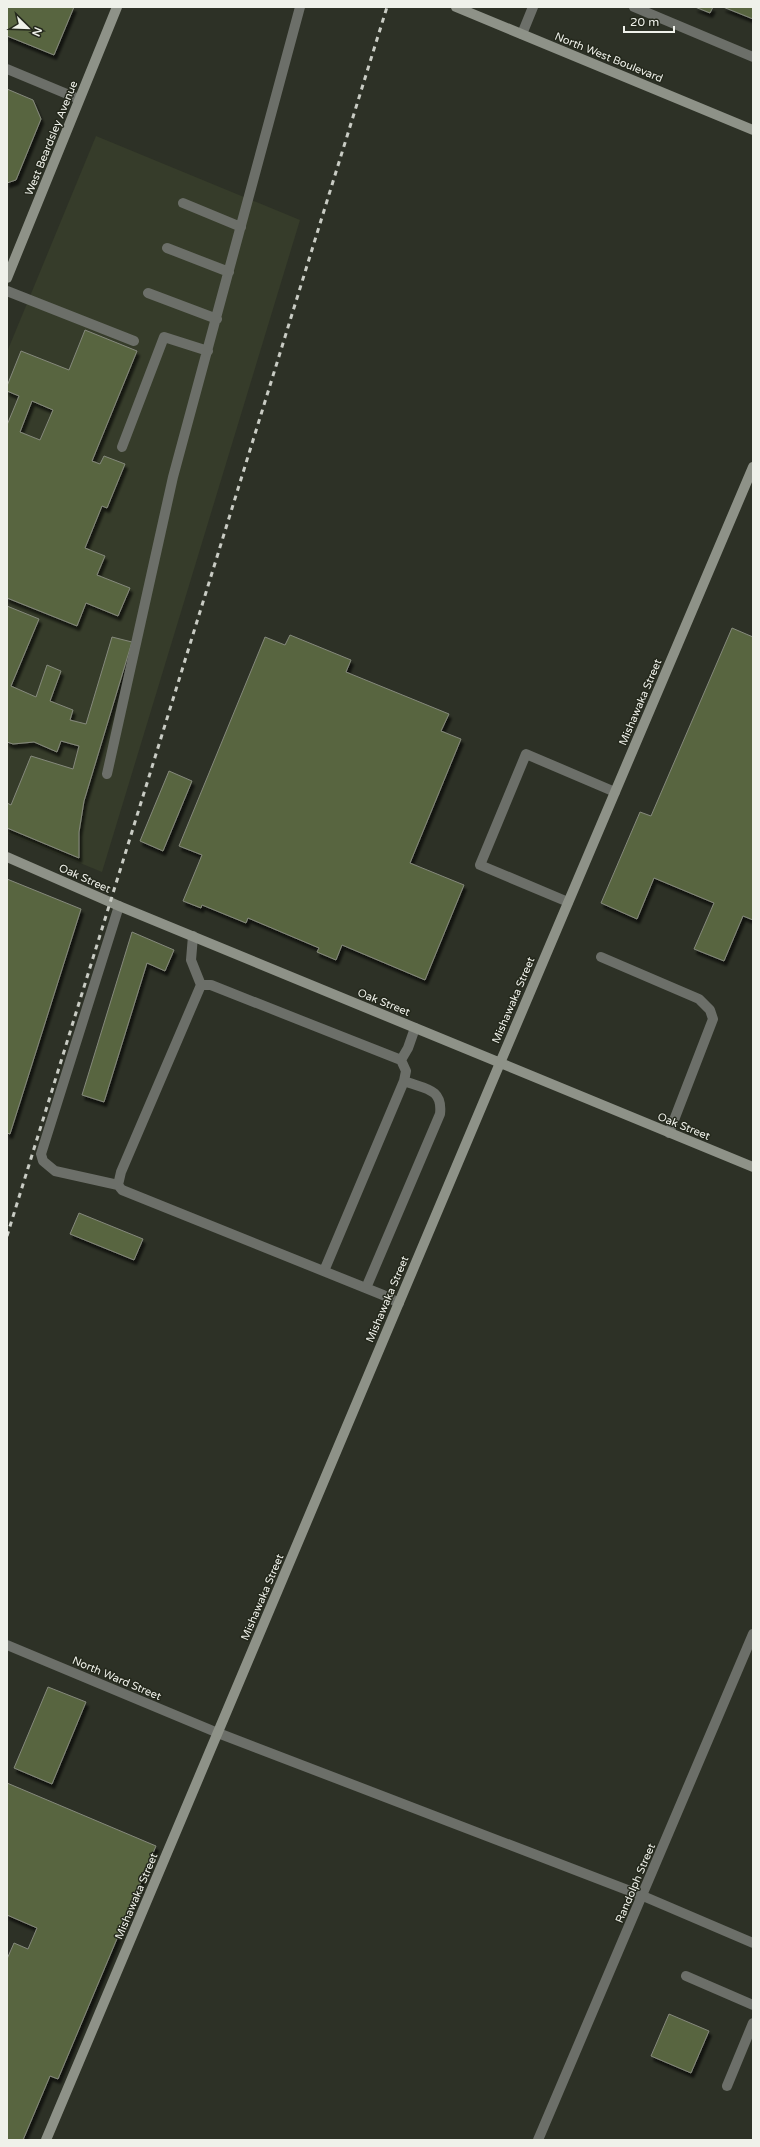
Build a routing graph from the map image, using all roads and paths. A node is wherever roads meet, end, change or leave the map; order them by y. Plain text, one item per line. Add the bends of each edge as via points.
1 (117, 7) edge
2 (300, 7) edge
3 (456, 7) edge
4 (533, 7) edge
5 (634, 7) edge
6 (522, 34) junction
7 (753, 57) edge
8 (7, 69) edge
9 (80, 99) junction
10 (753, 130) edge
11 (183, 203) dead end
12 (241, 227) junction
13 (167, 248) dead end
14 (229, 272) junction
15 (7, 278) edge
16 (7, 291) edge
17 (148, 293) dead end
18 (217, 319) junction
19 (134, 341) dead end
20 (208, 351) junction
21 (122, 447) dead end
22 (753, 467) edge
23 (107, 774) dead end
24 (615, 792) junction
25 (7, 857) edge
26 (568, 902) junction
27 (119, 906) junction
28 (193, 936) junction
29 (601, 957) dead end
30 (201, 985) junction
31 (415, 1028) junction
32 (400, 1060) junction
33 (500, 1062) junction
34 (404, 1081) junction
35 (669, 1133) junction
36 (753, 1168) edge
37 (118, 1185) junction
38 (324, 1271) junction
39 (366, 1288) junction
40 (398, 1303) junction
41 (753, 1634) edge
42 (7, 1645) edge
43 (218, 1733) junction
44 (643, 1896) junction
45 (753, 1943) edge
46 (686, 1976) dead end
47 (753, 2004) edge
48 (753, 2023) edge
49 (727, 2086) dead end
50 (46, 2140) edge
51 (538, 2140) edge

1 - 9 street, West Beardsley Avenue
2 - 12 street
3 - 6 street, North West Boulevard
4 - 6 street
5 - 7 street
6 - 10 street, North West Boulevard
8 - 9 street
9 - 15 street, West Beardsley Avenue
11 - 12 street
12 - 14 street
13 - 14 street
14 - 18 street
16 - 19 street
17 - 18 street
18 - 20 street
20 - 21 street via 164,337
20 - 23 street via 173,478
22 - 24 street, Mishawaka Street
24 - 26 street, Mishawaka Street
24 - 26 street via 526,754 480,865
25 - 27 street, Oak Street
26 - 33 street, Mishawaka Street
27 - 28 street, Oak Street
27 - 37 street via 41,1154 43,1161 55,1170
28 - 30 street via 191,960
28 - 31 street, Oak Street
29 - 35 street via 699,999 710,1010 713,1019
30 - 32 street via 211,985
30 - 37 street
31 - 32 street via 408,1048
31 - 33 street, Oak Street
32 - 34 street via 406,1072
33 - 35 street, Oak Street
33 - 40 street, Mishawaka Street
34 - 38 street
34 - 39 street via 436,1093 441,1102 440,1114
35 - 36 street, Oak Street
37 - 38 street via 122,1190
38 - 39 street
39 - 40 street
40 - 43 street, Mishawaka Street
41 - 44 street, Randolph Street
42 - 43 street, North Ward Street
43 - 44 street, North Ward Street
43 - 50 street, Mishawaka Street
44 - 45 street, North Ward Street
44 - 51 street, Randolph Street
46 - 47 street
48 - 49 street

